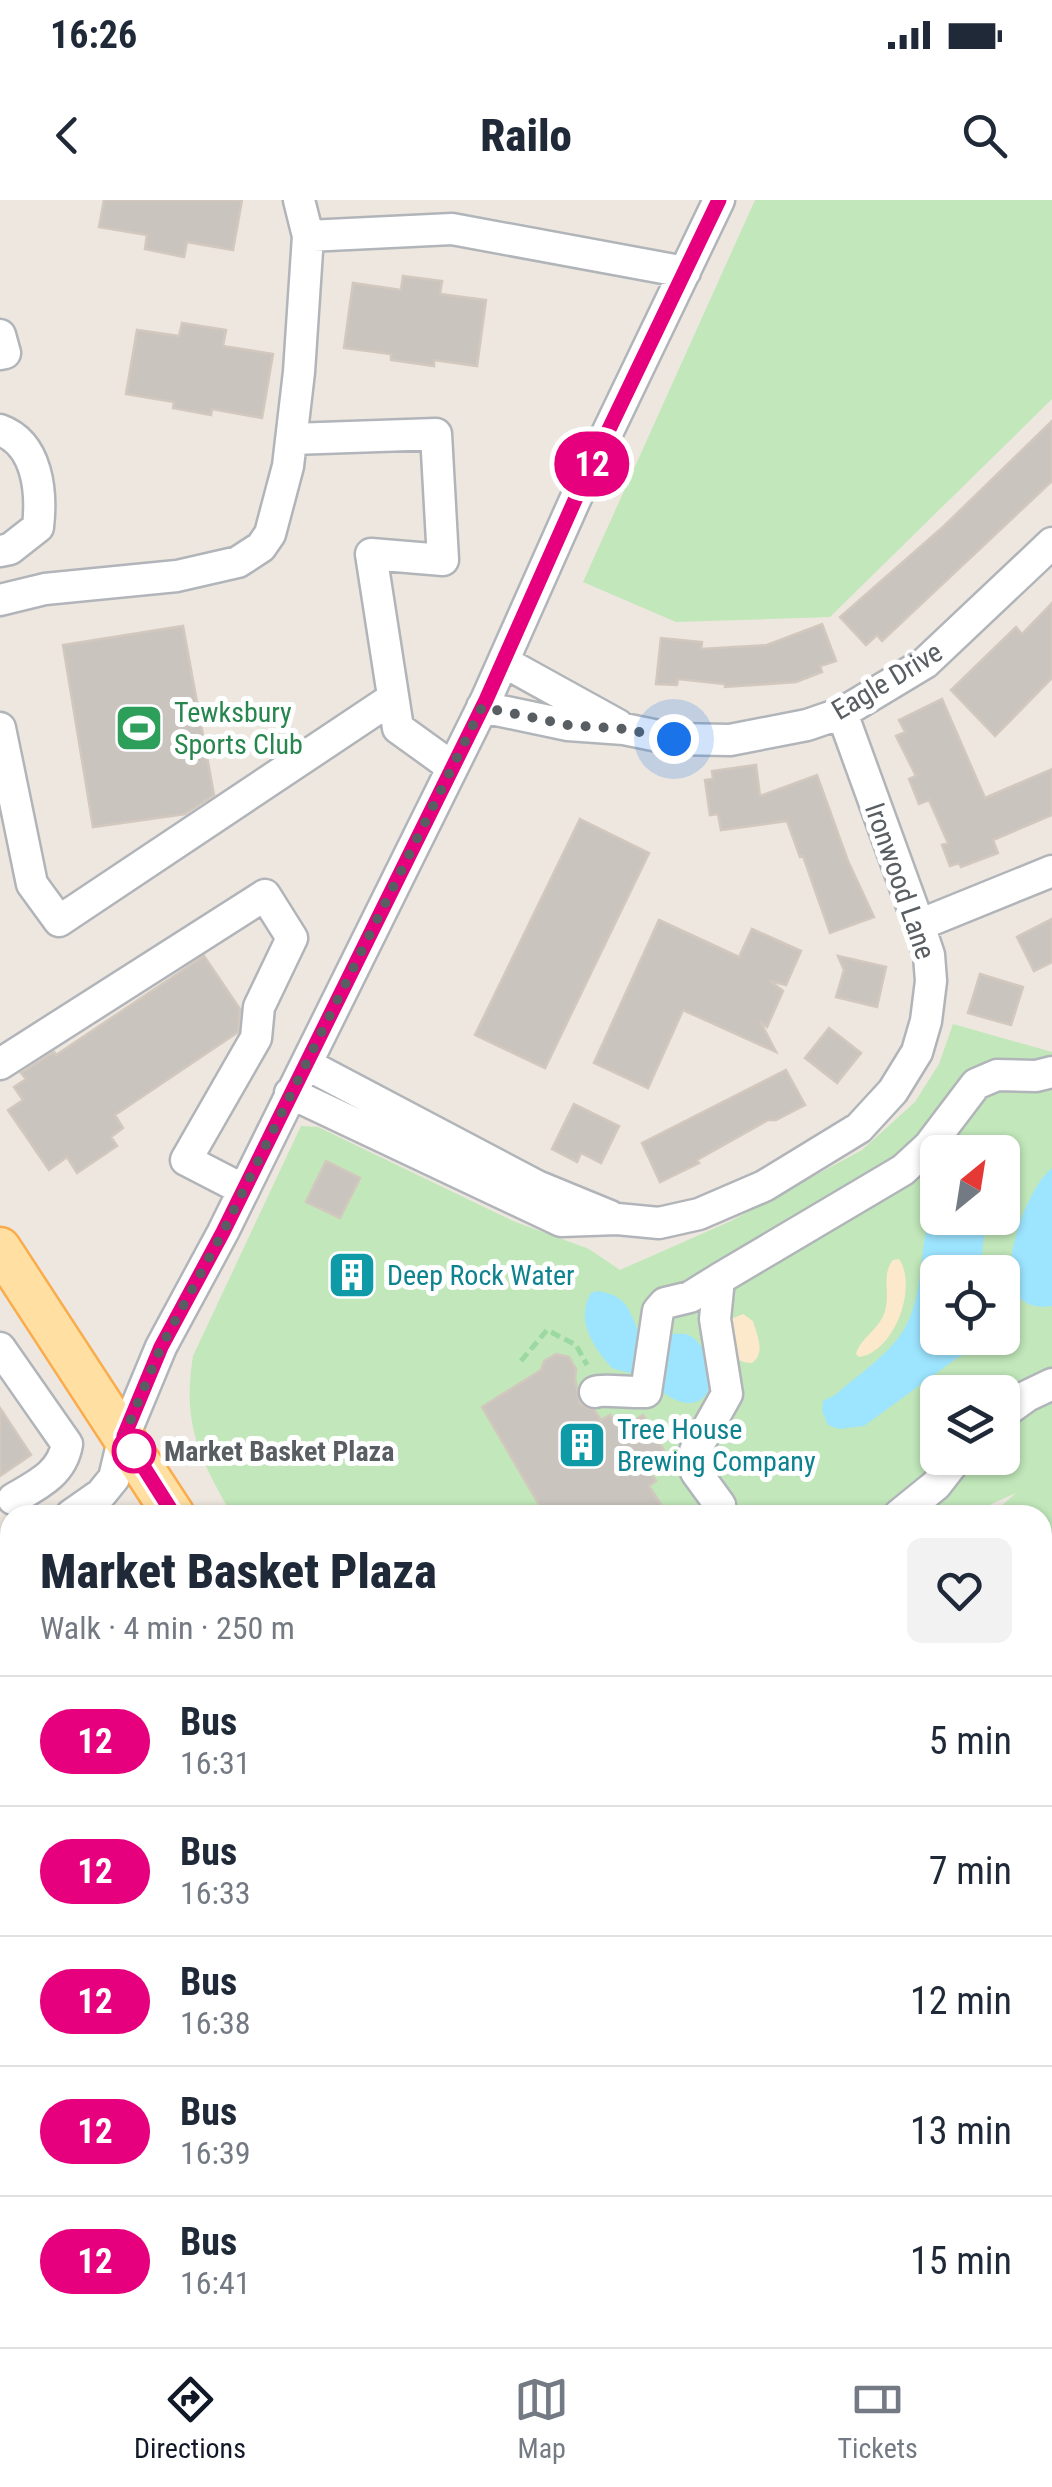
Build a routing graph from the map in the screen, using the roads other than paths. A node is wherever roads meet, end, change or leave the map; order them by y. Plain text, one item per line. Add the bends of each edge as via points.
1 (300, 200) edge
2 (719, 200) edge
3 (308, 236) junction
4 (685, 272) junction
5 (0, 335) edge
6 (0, 354) edge
7 (0, 430) edge
8 (292, 440) junction
9 (1052, 544) edge
10 (5, 550) edge
11 (0, 600) edge
12 (504, 662) junction
13 (393, 698) junction
14 (482, 707) junction
15 (842, 712) junction
16 (0, 728) edge
17 (624, 729) junction
18 (452, 767) junction
19 (1052, 871) edge
20 (919, 925) junction
21 (0, 1064) edge
22 (306, 1064) junction
23 (1052, 1072) edge
24 (290, 1093) junction
25 (244, 1190) junction
26 (617, 1219) junction
27 (0, 1248) edge
28 (719, 1279) junction
29 (0, 1348) edge
30 (1052, 1384) edge
31 (598, 1391) road end
32 (1020, 1400) edge
33 (124, 1436) junction
34 (944, 1475) edge
35 (12, 1499) dead end
36 (85, 1505) edge
37 (168, 1505) edge
38 (720, 1505) edge
39 (911, 1505) edge

1 - 3 street
2 - 4 street
3 - 4 street via 452,229
3 - 8 street
4 - 12 street
5 - 6 street
7 - 10 street via 12,434 34,464 41,500 38,527
8 - 11 street via 270,534 238,562
8 - 13 street via 436,434 443,560 371,554
9 - 15 street, Eagle Drive via 945,647
12 - 14 street
12 - 17 street, Eagle Drive
13 - 16 street via 59,921 32,884
13 - 18 street via 398,728
14 - 17 street, Eagle Drive
14 - 18 street
15 - 17 street, Eagle Drive via 730,740
15 - 20 street, Ironwood Lane
18 - 22 street
19 - 20 street
20 - 26 street, Ironwood Lane via 931,981 917,1052 859,1128 764,1186 700,1214 659,1223
21 - 25 street via 265,895 292,938 259,1007 256,1038 186,1160
22 - 24 street
22 - 26 street, Ironwood Lane via 537,1186
23 - 28 street via 997,1075 976,1084 903,1170
24 - 25 street
24 - 26 street, Ironwood Lane via 562,1222
25 - 33 street via 161,1347
27 - 33 main road
28 - 31 street via 662,1306 654,1320 646,1392
28 - 38 street via 715,1319 727,1394 696,1451 696,1472
29 - 35 street via 68,1444 51,1476
30 - 32 street
33 - 36 street via 114,1478
33 - 37 main road
34 - 39 street

